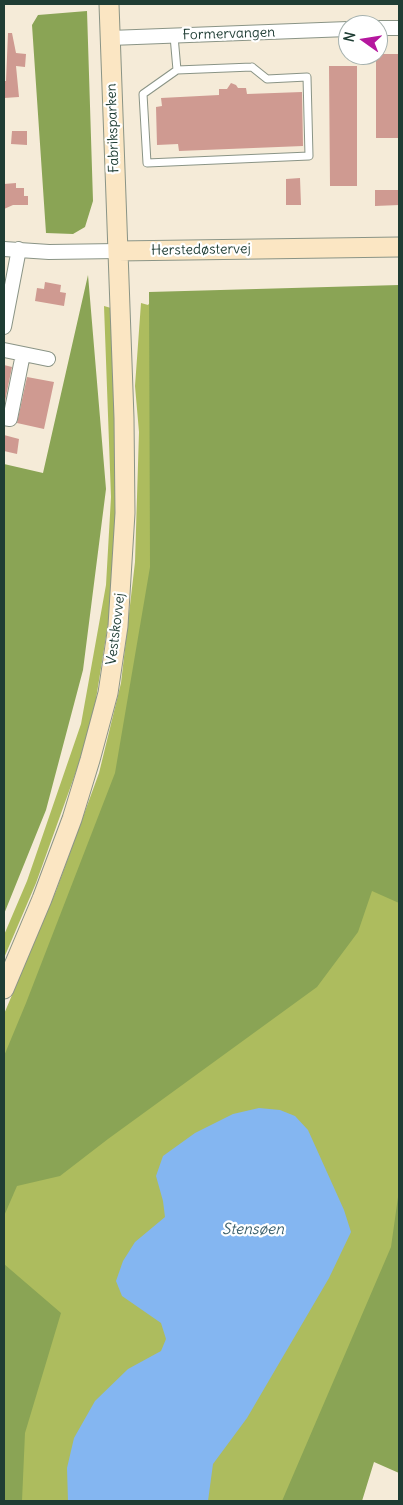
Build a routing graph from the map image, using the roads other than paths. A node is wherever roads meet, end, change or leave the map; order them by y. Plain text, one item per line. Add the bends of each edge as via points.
1 (109, 4) edge
2 (338, 30) edge
3 (174, 36) junction
4 (110, 38) junction
5 (177, 70) junction
6 (399, 247) edge
7 (4, 249) edge
8 (19, 249) junction
9 (118, 251) junction
10 (4, 326) edge
11 (4, 350) edge
12 (23, 354) junction
13 (48, 359) dead end
14 (4, 418) edge
15 (4, 989) edge

1 - 4 street, Fabriksparken
2 - 3 street, Formervangen
3 - 4 street, Formervangen
3 - 5 lane
4 - 9 street, Fabriksparken
5 - 5 lane via 252,67 267,79 307,77 309,156 147,163 143,94
6 - 9 street, Herstedøstervej
7 - 8 street, Herstedøstervej
8 - 9 street, Herstedøstervej
8 - 10 street
9 - 15 street, Vestskovvej via 125,514 118,626 108,693 72,819
11 - 12 street
12 - 13 street
12 - 14 street via 10,419

